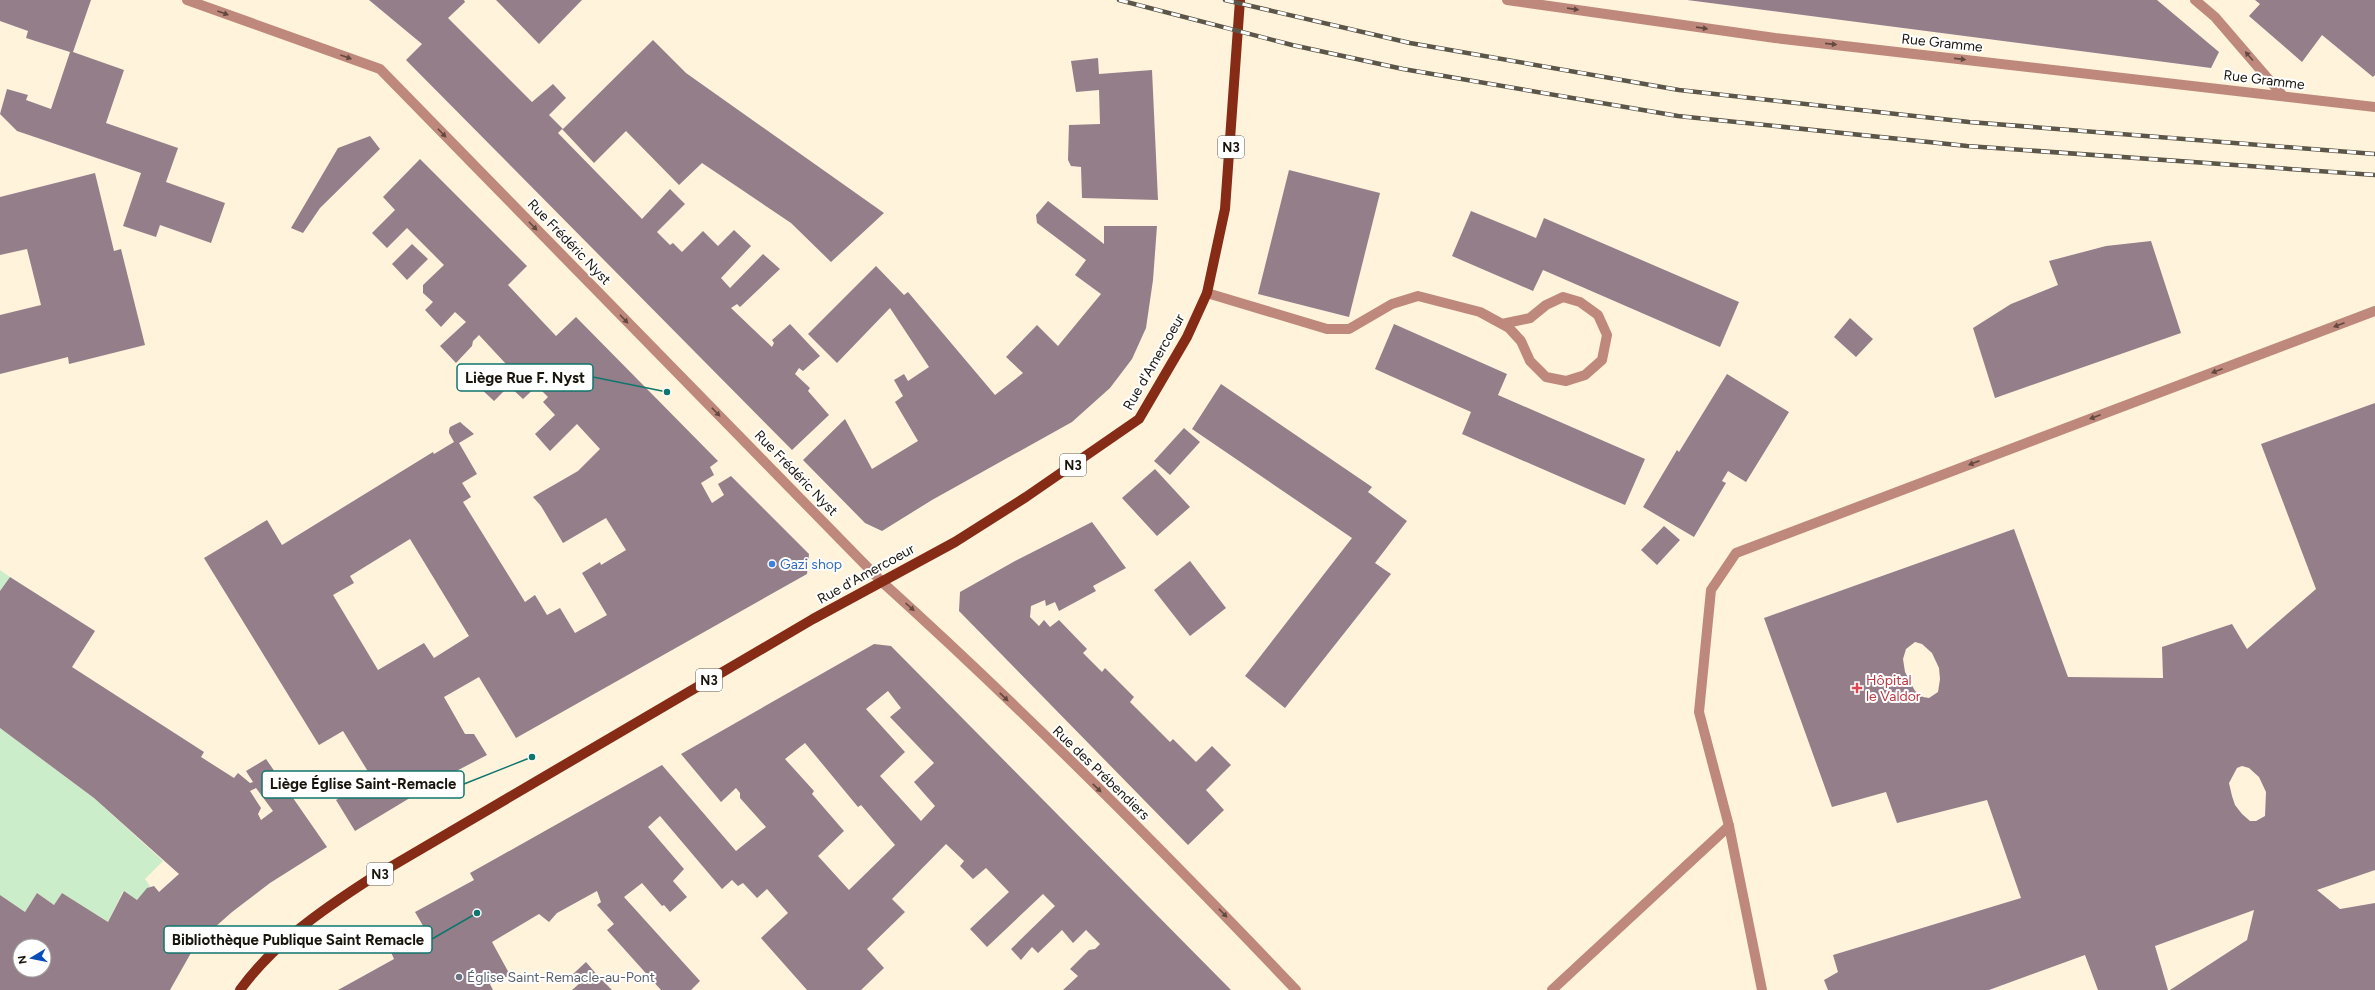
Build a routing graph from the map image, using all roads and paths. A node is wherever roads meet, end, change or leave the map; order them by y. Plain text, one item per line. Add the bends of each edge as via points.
1 (187, 0) edge
2 (1240, 0) edge
3 (1507, 0) edge
4 (2195, 0) edge
5 (2284, 96) junction
6 (2375, 107) edge
7 (1207, 293) junction
8 (2375, 311) edge
9 (1502, 324) junction
10 (881, 581) junction
11 (1729, 826) junction
12 (240, 990) edge
13 (1296, 990) edge
14 (1552, 990) edge
15 (1762, 990) edge

1 -> 10 street, Rue Frédéric Nyst via 380,69
2 - 7 main road, Rue d'Amercoeur / N3 via 1225,209
3 -> 5 street, Rue Gramme via 1775,38
5 -> 4 street via 2215,17
5 - 6 street, Rue Gramme
7 - 9 street via 1327,329 1349,329 1392,304 1418,296 1480,312
7 - 10 main road, Rue d'Amercoeur / N3 via 1187,337 1140,419 956,542
8 -> 11 street via 1736,552 1711,590 1699,712
9 - 9 street via 1521,341 1530,361 1546,377 1566,381 1585,375 1602,360 1607,335 1598,315 1580,302 1563,297 1546,305 1530,318
10 - 12 main road, Rue d'Amercoeur / N3 via 370,879 314,916 254,970
10 -> 13 street, Rue des Prébendiers via 1196,885
11 - 14 street
11 - 15 street

